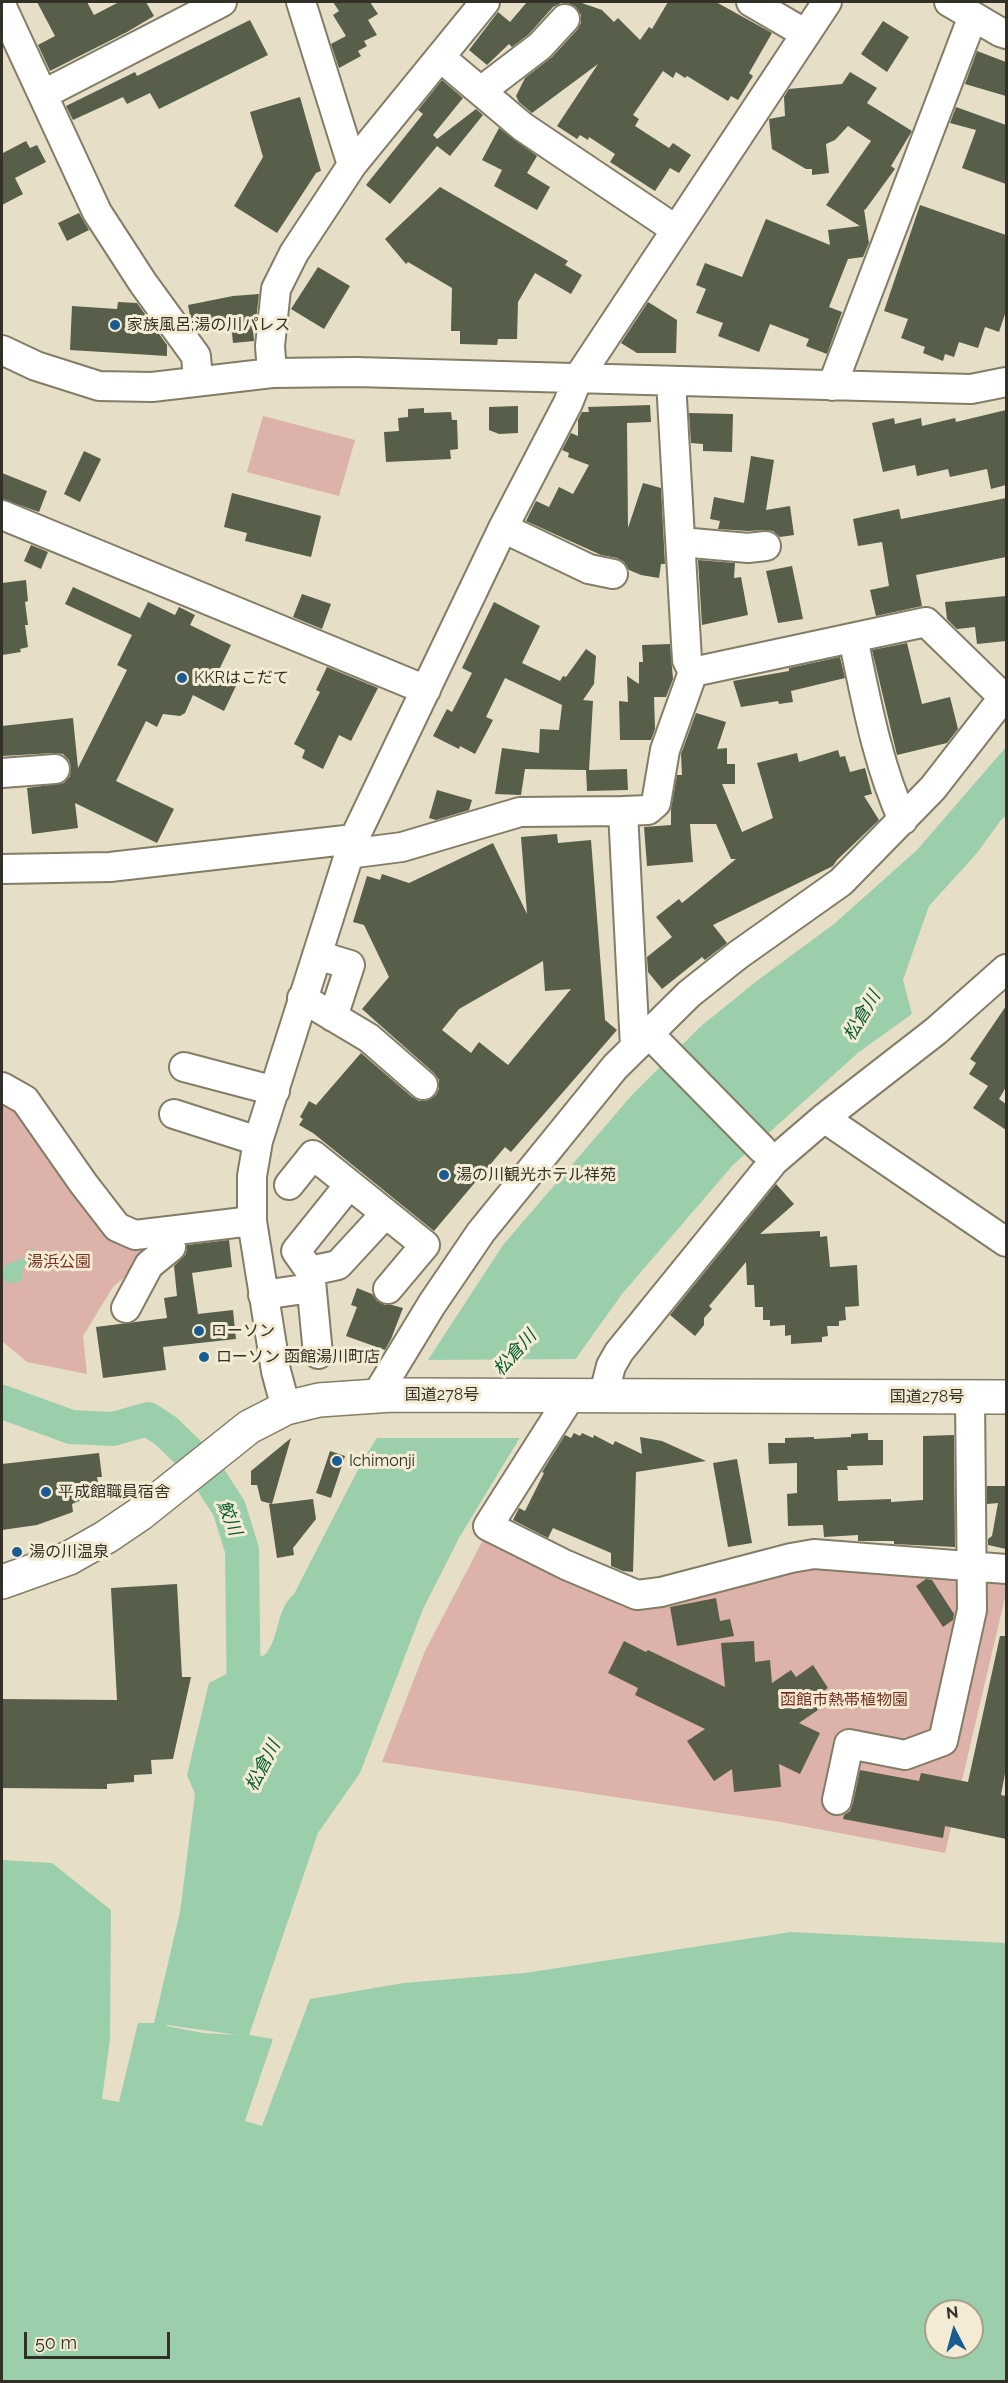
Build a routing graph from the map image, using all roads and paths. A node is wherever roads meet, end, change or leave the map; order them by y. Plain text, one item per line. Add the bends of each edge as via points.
1 (222, 2) edge
2 (301, 2) edge
3 (485, 2) edge
4 (751, 2) edge
5 (827, 2) edge
6 (2, 7) edge
7 (961, 9) edge
8 (565, 19) dead end
9 (806, 34) junction
10 (1006, 34) edge
11 (440, 57) junction
12 (481, 91) junction
13 (44, 94) junction
14 (352, 165) junction
15 (675, 229) junction
16 (2, 350) edge
17 (272, 373) junction
18 (578, 378) junction
19 (198, 380) junction
20 (671, 381) junction
21 (1006, 382) edge
22 (832, 386) junction
23 (2, 515) edge
24 (503, 528) junction
25 (681, 542) junction
26 (766, 546) dead end
27 (613, 574) dead end
28 (853, 638) junction
29 (693, 672) junction
30 (426, 690) junction
31 (1005, 696) edge
32 (55, 769) dead end
33 (2, 773) edge
34 (623, 811) junction
35 (903, 820) junction
36 (351, 846) junction
37 (2, 869) edge
38 (317, 955) junction
39 (1006, 969) edge
40 (302, 998) junction
41 (333, 1017) junction
42 (653, 1047) junction
43 (184, 1067) dead end
44 (423, 1085) dead end
45 (2, 1087) edge
46 (274, 1090) junction
47 (174, 1114) dead end
48 (824, 1118) junction
49 (258, 1141) junction
50 (761, 1148) dead end
51 (289, 1185) dead end
52 (349, 1185) junction
53 (385, 1214) junction
54 (252, 1221) junction
55 (169, 1232) junction
56 (1005, 1239) edge
57 (311, 1280) junction
58 (388, 1289) dead end
59 (263, 1295) junction
60 (126, 1308) dead end
61 (318, 1354) dead end
62 (384, 1396) junction
63 (564, 1396) junction
64 (603, 1397) junction
65 (970, 1397) junction
66 (1006, 1397) edge
67 (286, 1407) junction
68 (973, 1567) junction
69 (1006, 1569) edge
70 (2, 1582) edge
71 (837, 1800) dead end

1 - 13 street
2 - 14 street
3 - 11 street
4 - 9 street
5 - 9 street
6 - 13 street
7 - 10 street
7 - 22 street
8 - 12 street via 540,46
9 - 15 street
11 - 12 street
11 - 14 street
12 - 15 street via 523,127
13 - 19 street via 97,212 196,356
14 - 17 street via 294,253 276,290 270,346
15 - 18 street
16 - 19 street via 36,366 99,386 152,387
17 - 18 street
17 - 19 street
18 - 20 street
18 - 24 street
20 - 22 street
20 - 25 street
21 - 22 street via 971,389
23 - 30 street
24 - 27 street via 589,569
24 - 30 street
25 - 26 street
25 - 29 street via 687,660
28 - 29 street
28 - 31 street via 926,622
28 - 35 street via 888,783
29 - 34 street via 665,750 656,803 648,810
30 - 36 street
31 - 35 street
32 - 33 street
34 - 36 street via 520,812 402,847
34 - 42 street
35 - 42 street via 841,882 689,994
36 - 37 street via 110,867
36 - 38 street
38 - 40 street
38 - 41 street via 350,965
39 - 48 street via 936,1031
40 - 41 street
40 - 46 street
41 - 44 street via 369,1038
42 - 50 street
42 - 62 street via 607,1076 481,1232 425,1314
43 - 46 street
45 - 55 street via 25,1100 117,1227 135,1235
46 - 49 street
47 - 49 street
48 - 56 street
48 - 64 street via 774,1161 619,1352
49 - 54 street via 252,1176
51 - 52 street via 313,1155
52 - 53 street
52 - 57 street via 296,1251
53 - 57 street via 338,1265
53 - 58 street via 424,1245
54 - 55 street
54 - 59 street
55 - 60 street via 171,1247 149,1265
57 - 59 street
57 - 61 street
59 - 67 street
62 - 63 highway, 国道278号
62 - 67 highway, 国道278号 via 319,1400
63 - 64 highway, 国道278号
63 - 68 street via 488,1526 637,1595 814,1554
64 - 65 highway, 国道278号
65 - 66 highway, 国道278号
65 - 68 street
67 - 70 highway, 国道278号 via 249,1427 140,1514 69,1558
68 - 69 street
68 - 71 street via 972,1610 943,1741 905,1755 849,1744

